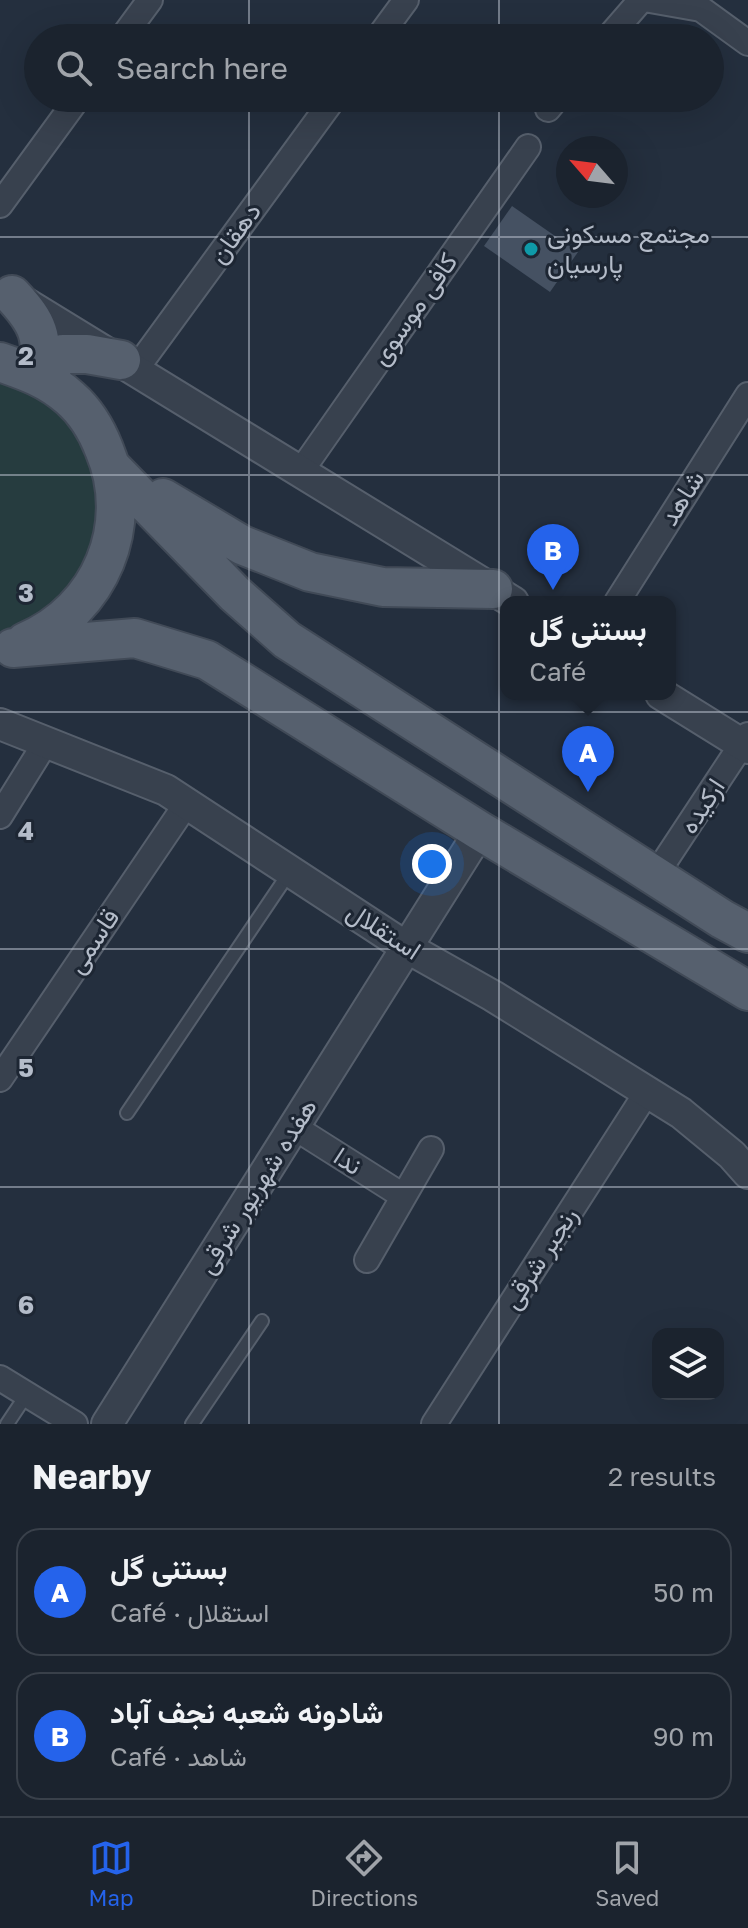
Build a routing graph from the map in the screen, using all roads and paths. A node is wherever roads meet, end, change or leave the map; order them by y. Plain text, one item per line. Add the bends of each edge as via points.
1 (150, 0) edge
2 (406, 0) edge
3 (641, 0) edge
4 (650, 0) edge
5 (132, 24) edge
6 (388, 24) edge
7 (620, 24) edge
8 (722, 24) edge
9 (724, 26) edge
10 (748, 43) edge
11 (68, 112) edge
12 (323, 112) edge
13 (528, 147) dead end
14 (0, 205) edge
15 (6, 291) edge
16 (0, 362) edge
17 (129, 364) junction
18 (40, 376) junction
19 (748, 395) edge
20 (112, 468) junction
21 (301, 471) junction
22 (503, 596) edge
23 (621, 596) edge
24 (7, 649) edge
25 (671, 700) edge
26 (0, 724) edge
27 (46, 742) junction
28 (746, 743) edge
29 (187, 803) junction
30 (0, 816) edge
31 (480, 831) junction
32 (291, 871) junction
33 (655, 876) junction
34 (748, 933) edge
35 (406, 947) junction
36 (748, 991) edge
37 (0, 1079) edge
38 (647, 1092) junction
39 (127, 1113) dead end
40 (294, 1127) junction
41 (431, 1149) dead end
42 (748, 1173) edge
43 (403, 1196) junction
44 (367, 1260) dead end
45 (262, 1321) dead end
46 (0, 1378) edge
47 (27, 1394) junction
48 (7, 1424) edge
49 (75, 1424) edge
50 (107, 1424) edge
51 (192, 1424) edge
52 (434, 1424) edge

1 - 5 street
2 - 6 street
3 - 7 street
4 - 8 street via 701,9
9 - 10 street
11 - 14 street
12 - 17 street, دهقان
13 - 21 street, کافی موسوی
15 - 17 street
15 - 18 main road via 26,310 42,341
16 - 18 main road
17 - 18 main road via 63,354
17 - 21 street
18 - 20 main road via 72,399 97,431
19 - 23 street, شاهد
20 - 22 main road via 242,545 310,572 383,587
20 - 24 main road via 116,524 99,578 63,621
20 - 33 main road via 287,640
21 - 22 street
24 - 31 main road via 135,638 207,660
25 - 28 street
26 - 27 street, استقلال
27 - 29 street, استقلال
27 - 30 street
28 - 33 street, ارکیده
29 - 32 street, استقلال
29 - 37 street, قاسمی
31 - 35 street, هفده شهریور شرقی
31 - 36 main road
32 - 35 street, استقلال
32 - 39 lane
33 - 34 main road
35 - 38 street, استقلال
35 - 40 street, هفده شهریور شرقی
38 - 42 street, استقلال via 681,1113
38 - 52 street, رنجبر شرقی
40 - 43 street, ندا
40 - 50 street, هفده شهریور شرقی
41 - 43 street
43 - 44 street
45 - 51 lane
46 - 47 street
47 - 48 lane
47 - 49 street

